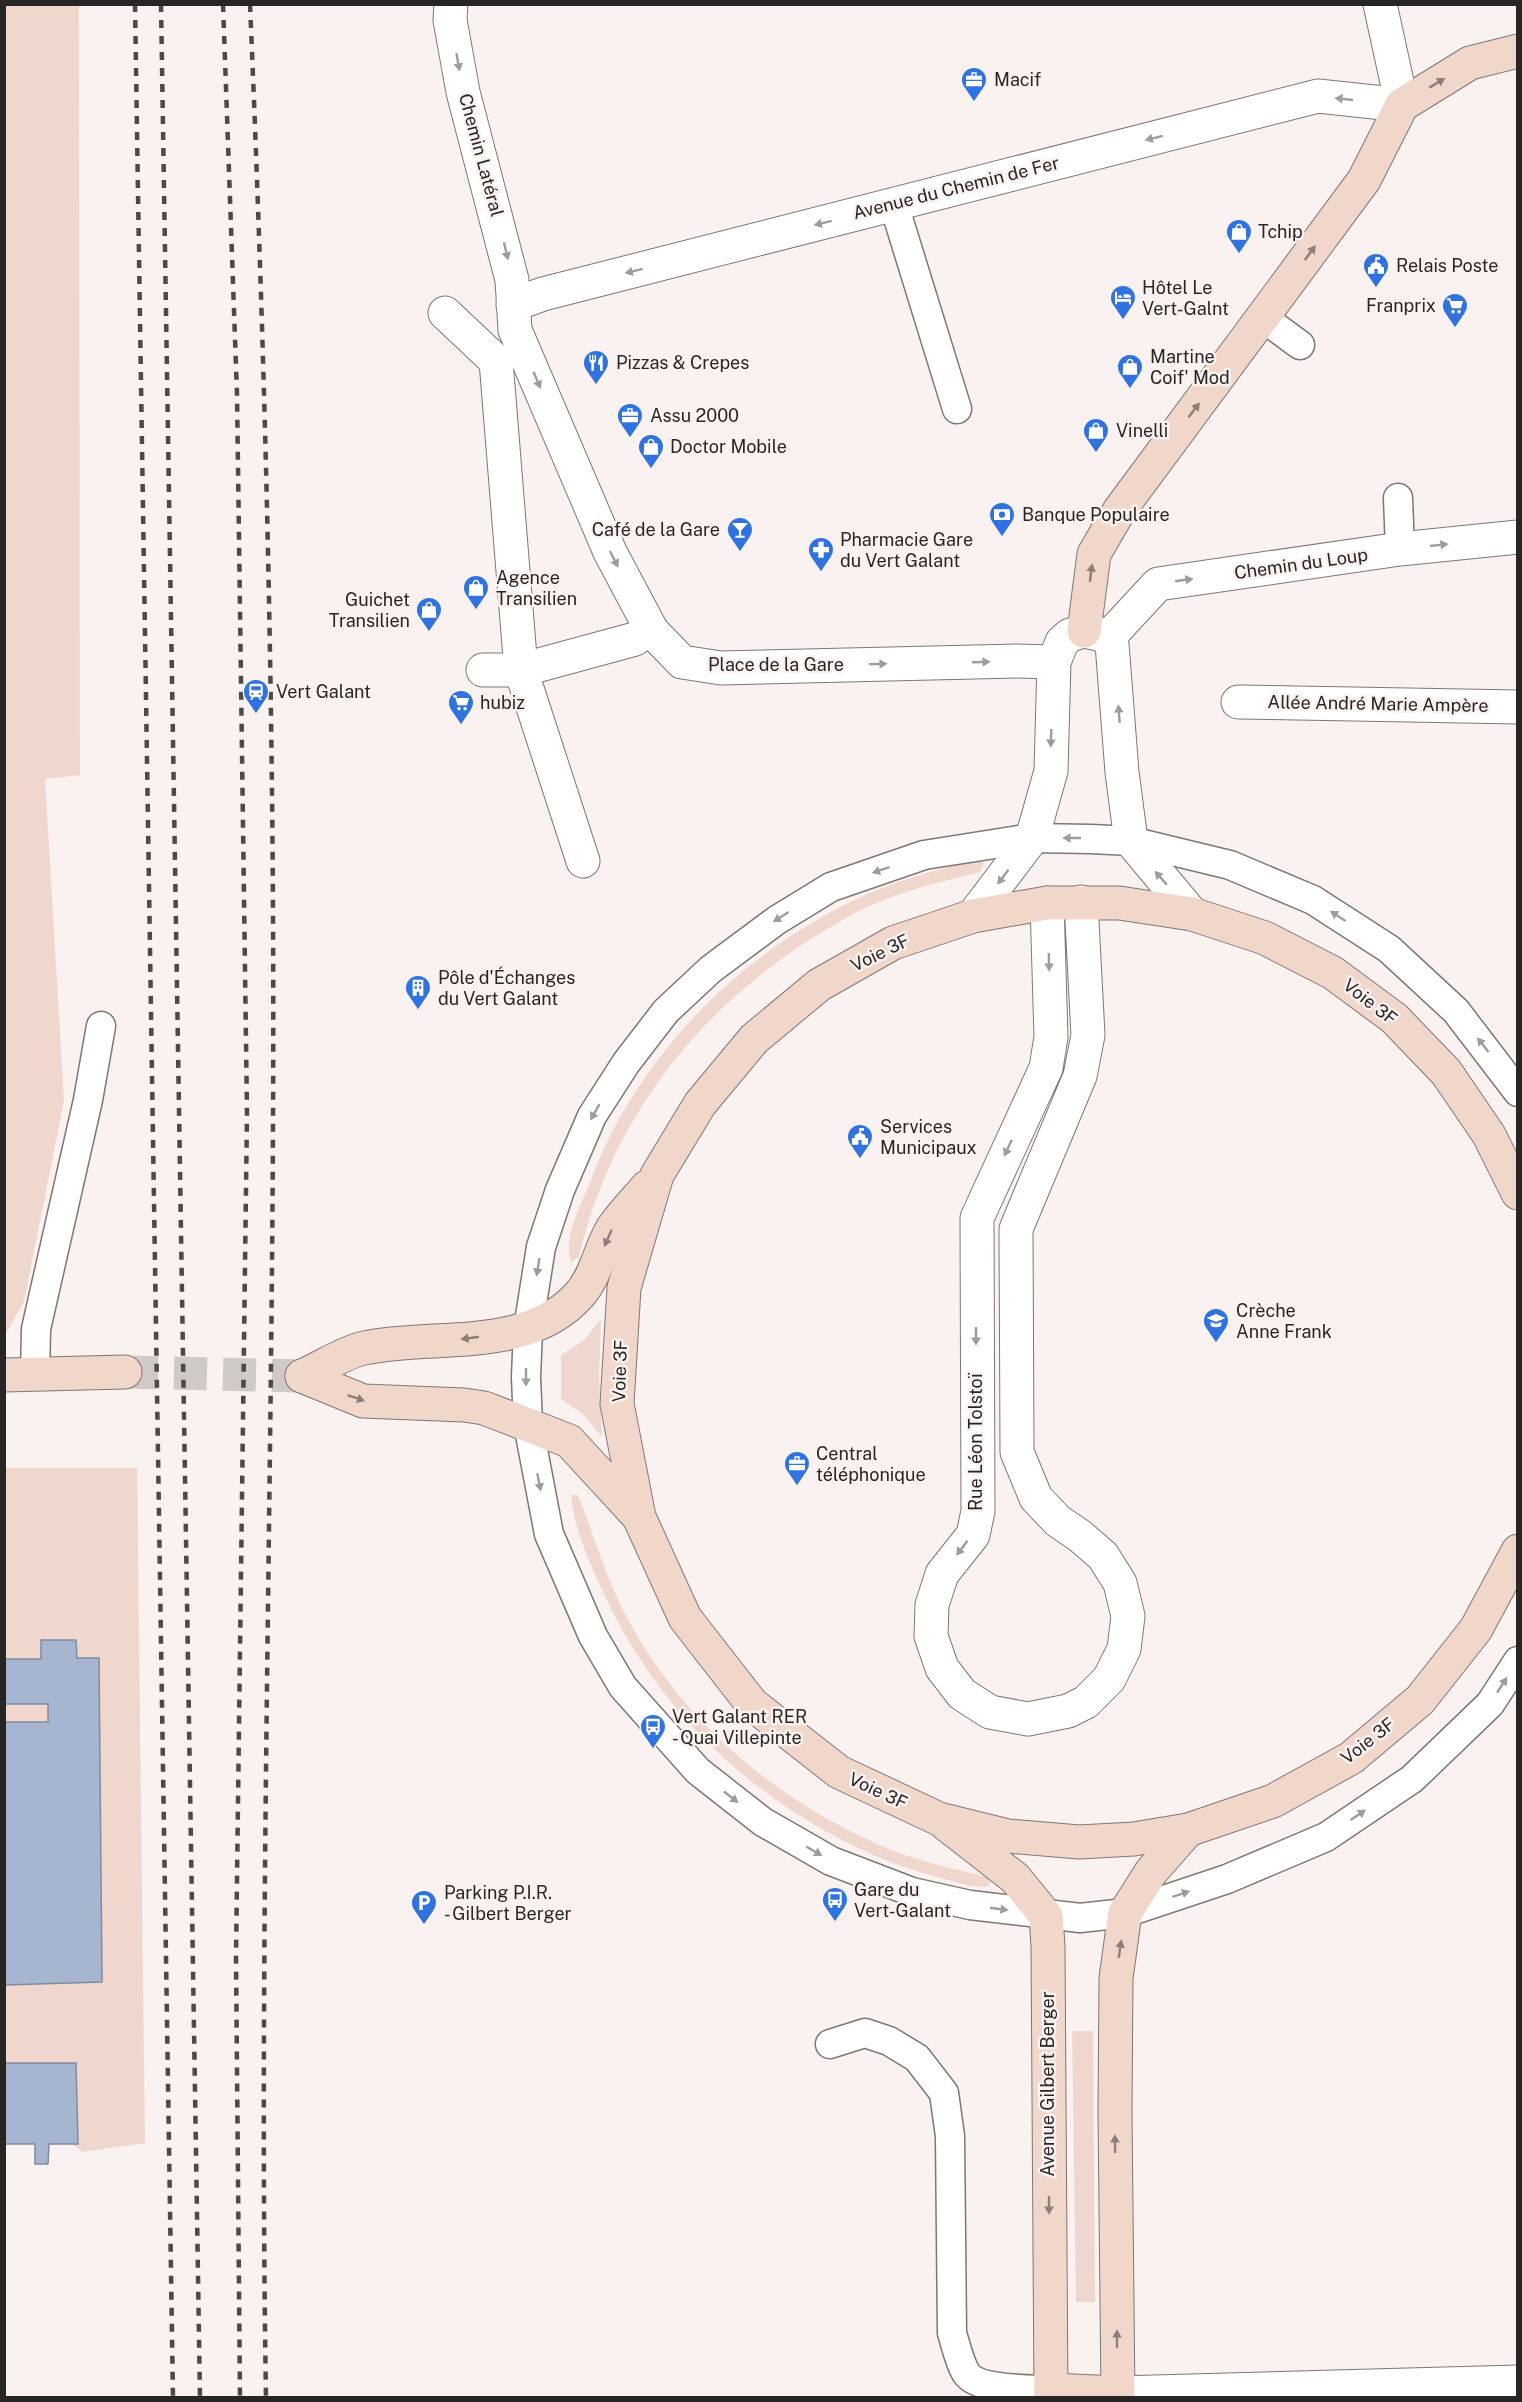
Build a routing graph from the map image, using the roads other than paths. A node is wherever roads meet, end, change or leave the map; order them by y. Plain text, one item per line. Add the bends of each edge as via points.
1 (451, 4) edge
2 (1380, 4) edge
3 (1518, 51) edge
4 (1402, 105) junction
5 (894, 204) junction
6 (513, 305) junction
7 (445, 313) dead end
8 (1262, 317) junction
9 (1300, 345) dead end
10 (957, 410) dead end
11 (1398, 498) dead end
12 (1518, 537) edge
13 (1400, 549) junction
14 (1096, 635) junction
15 (635, 639) dead end
16 (1054, 662) junction
17 (483, 670) dead end
18 (521, 670) junction
19 (1238, 702) dead end
20 (1518, 706) edge
21 (1032, 838) junction
22 (1131, 841) junction
23 (583, 861) dead end
24 (1082, 902) junction
25 (1047, 903) junction
26 (1192, 914) junction
27 (973, 916) junction
28 (100, 1026) dead end
29 (1518, 1092) edge
30 (657, 1175) junction
31 (1518, 1193) edge
32 (528, 1329) junction
33 (125, 1372) tunnel mouth
34 (20, 1375) edge
35 (528, 1424) junction
36 (639, 1517) junction
37 (1518, 1551) edge
38 (1518, 1661) edge
39 (939, 1819) junction
40 (1188, 1830) junction
41 (1125, 1913) junction
42 (1046, 1916) junction
43 (830, 2044) dead end
44 (1518, 2382) edge
45 (1051, 2394) edge
46 (1117, 2395) edge

1 -> 6 street, Chemin Latéral via 450,20 464,92 505,244
2 - 4 street
4 -> 3 main road via 1470,63
4 -> 5 street, Avenue du Chemin de Fer via 1318,96
8 -> 4 main road via 1364,180
5 -> 6 street, Avenue du Chemin de Fer
5 - 10 lane
6 -> 16 street, Place de la Gare via 515,330 610,552 652,631 682,662 721,668
7 - 18 street via 504,358
8 - 9 lane
14 -> 8 main road via 1094,555 1119,511
11 - 13 lane
13 -> 12 street, Chemin du Loup
14 -> 13 street, Chemin du Loup via 1158,584
14 - 16 street via 1070,635 1062,642
22 -> 14 street via 1112,644
15 - 18 street
16 -> 21 street via 1051,771
17 - 18 street
18 - 23 street
19 - 20 street, Allée André Marie Ampère
22 -> 21 lane
21 -> 27 street
21 -> 32 lane via 924,855 831,887 720,962 666,1011 592,1116 541,1247
26 -> 22 street
29 -> 22 lane via 1456,1011 1380,943 1314,900 1230,865
24 - 25 main road, Voie 3F
25 -> 24 street, Rue Léon Tolstoï via 1051,1037 1046,1068 977,1218 978,1511 973,1535 942,1574 932,1605 931,1636 942,1668 962,1694 990,1712 1028,1719 1068,1711 1086,1702 1109,1679 1124,1649 1128,1616 1120,1583 1103,1556 1036,1498 1017,1452 1016,1229 1080,1077 1088,1035
24 - 26 main road, Voie 3F
25 - 27 main road, Voie 3F
26 - 31 main road, Voie 3F via 1265,938 1333,973 1394,1018 1446,1072 1490,1135
27 - 30 main road, Voie 3F via 893,944 811,992 754,1039 700,1104
28 - 34 lane via 88,1100 36,1329
30 -> 32 main road via 612,1229 580,1294
30 - 36 main road, Voie 3F via 624,1288 617,1392
32 -> 35 lane
32 -> 35 main road via 463,1340 362,1348 302,1376 363,1401 464,1405
33 - 34 main road
35 - 36 main road via 569,1441
35 -> 42 lane via 549,1533 593,1636 623,1687 698,1771 763,1822 831,1861 912,1892
36 - 39 main road, Voie 3F via 685,1618 752,1704 839,1772
37 - 40 main road, Voie 3F via 1476,1629 1420,1700 1351,1758 1273,1801
41 -> 38 lane via 1227,1879 1326,1837 1412,1779 1490,1704
39 - 40 main road, Voie 3F via 1008,1836 1079,1842 1134,1839
39 - 42 main road via 1015,1878
40 - 41 main road via 1151,1872
41 - 42 lane via 1080,1918
46 -> 41 main road via 1116,1978
42 -> 45 main road, Avenue Gilbert Berger
43 - 45 lane via 865,2032 889,2041 917,2058 944,2093 950,2136 952,2333 959,2358 967,2375 989,2386
44 - 46 street
45 - 46 main road

